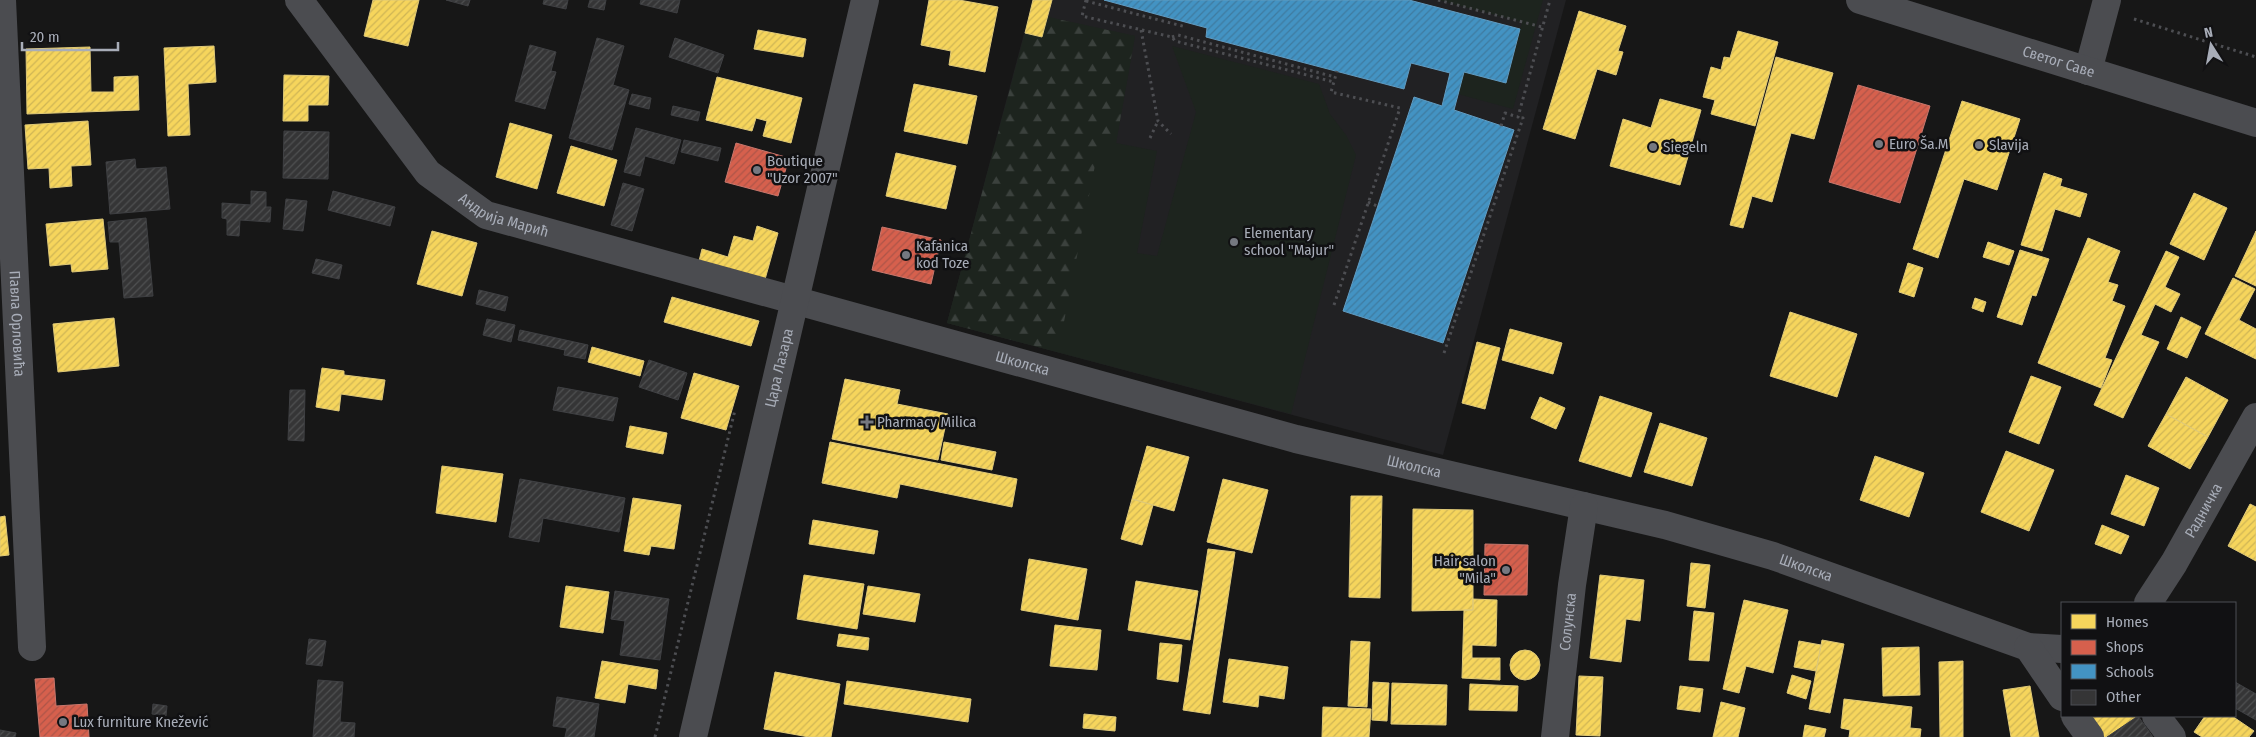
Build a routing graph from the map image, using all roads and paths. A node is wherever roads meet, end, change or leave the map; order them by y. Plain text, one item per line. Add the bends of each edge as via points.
1 (2, 0) edge
2 (299, 0) edge
3 (865, 0) edge
4 (1438, 0) edge
5 (1550, 0) edge
6 (1860, 0) edge
7 (2107, 0) edge
8 (1086, 1) edge
9 (2128, 17) dead end
10 (1186, 27) dead end
11 (1542, 27) junction
12 (1141, 30) junction
13 (1172, 37) junction
14 (2256, 57) edge
15 (1337, 71) dead end
16 (2088, 71) junction
17 (1336, 77) junction
18 (1334, 82) junction
19 (1518, 117) junction
20 (1158, 121) junction
21 (2256, 122) edge
22 (1501, 126) dead end
23 (1171, 134) dead end
24 (1150, 138) dead end
25 (1368, 202) junction
26 (1377, 206) dead end
27 (795, 301) junction
28 (1334, 305) dead end
29 (1444, 353) dead end
30 (2256, 417) edge
31 (1584, 506) junction
32 (2149, 602) edge
33 (32, 647) dead end
34 (2028, 647) junction
35 (2061, 648) edge
36 (2061, 696) edge
37 (2076, 717) edge
38 (2157, 717) edge
39 (693, 737) edge
40 (1555, 737) edge
41 (2090, 737) edge
42 (2172, 737) edge

1 - 33 street, Павла Орловића
2 - 27 street, Андрија Марић via 428,173 486,215
3 - 27 street, Цара Лазара
4 - 11 path
5 - 11 path
6 - 16 street, Светог Саве
7 - 16 street
8 - 10 path
8 - 12 path via 1082,16
9 - 14 path
11 - 19 path
12 - 13 path
12 - 20 path
13 - 17 path
13 - 18 path via 1176,41
15 - 17 path
16 - 21 street, Светог Саве
17 - 18 path
18 - 25 path via 1332,92 1400,108
19 - 22 path via 1505,113
19 - 29 path via 1523,118
20 - 23 path
20 - 24 path
25 - 26 path
25 - 28 path
27 - 31 street, Школска via 1296,439
27 - 39 street, Цара Лазара
30 - 32 street, Радничка
31 - 34 street, Школска via 1773,556
31 - 40 street, Солунска
34 - 35 street
34 - 36 street
37 - 41 street
38 - 42 street

